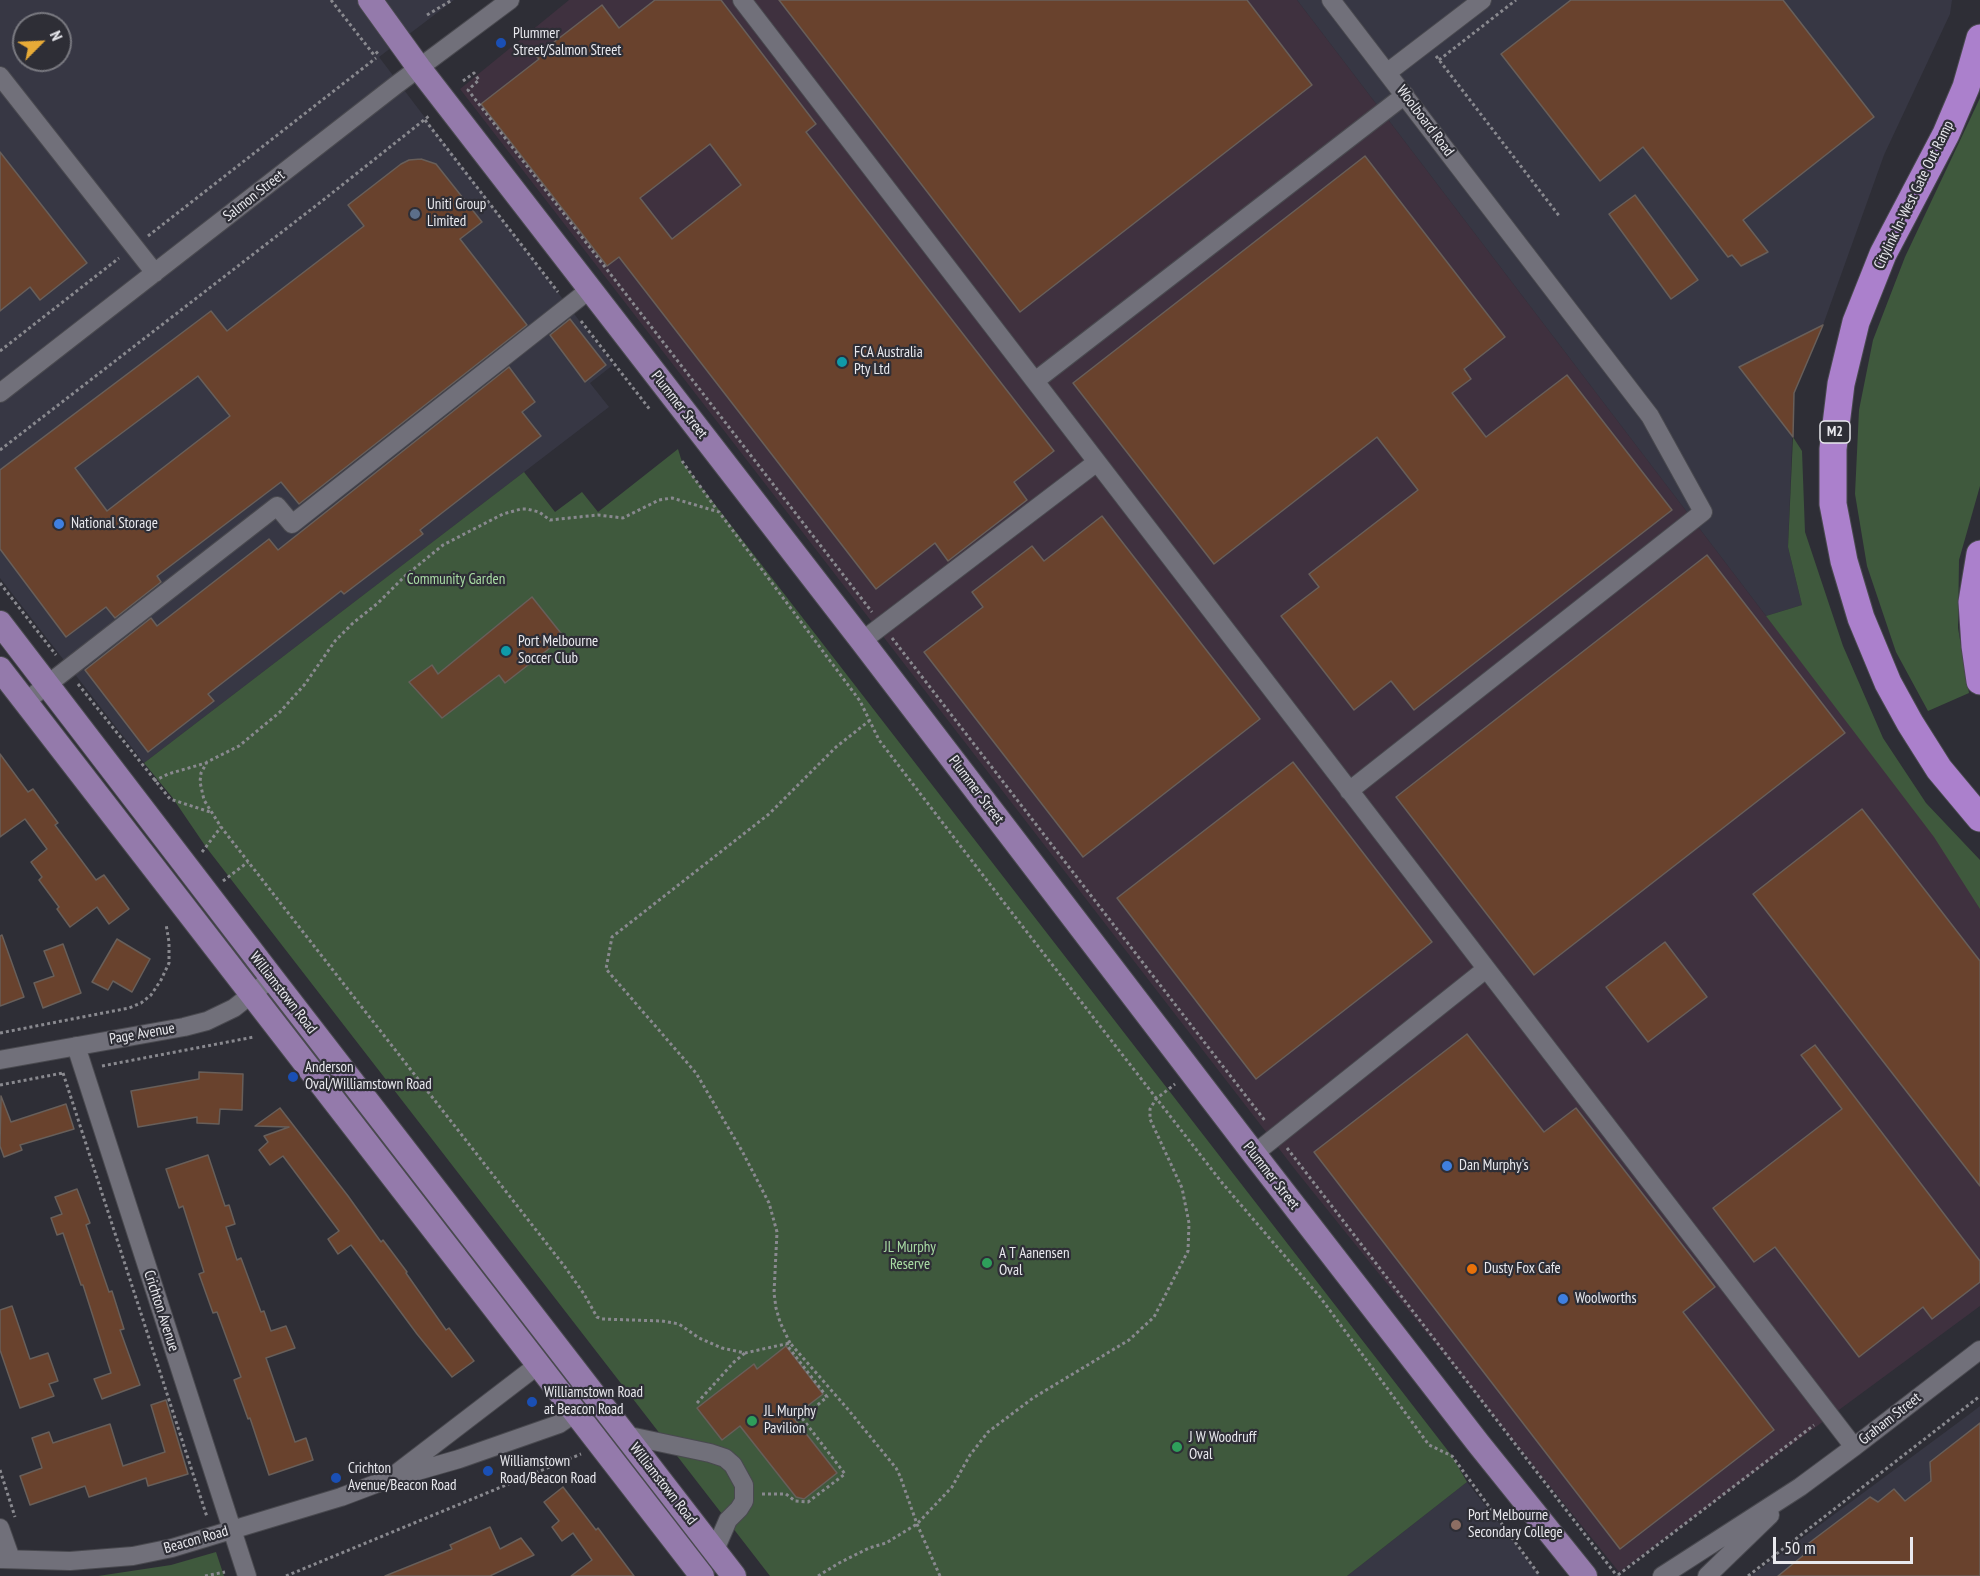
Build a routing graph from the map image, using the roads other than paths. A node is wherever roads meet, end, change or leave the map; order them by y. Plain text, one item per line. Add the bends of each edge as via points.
1 (370, 0) edge
2 (510, 0) edge
3 (742, 0) edge
4 (1332, 0) edge
5 (1482, 0) edge
6 (1980, 38) edge
7 (419, 68) junction
8 (1388, 72) junction
9 (0, 76) edge
10 (1405, 95) junction
11 (155, 273) junction
12 (590, 290) junction
13 (1035, 381) junction
14 (0, 393) edge
15 (1097, 462) junction
16 (1980, 554) edge
17 (0, 623) edge
18 (862, 641) junction
19 (0, 669) edge
20 (1980, 681) edge
21 (47, 684) junction
22 (26, 702) junction
23 (1349, 791) junction
24 (1980, 818) edge
25 (1486, 969) junction
26 (272, 978) junction
27 (252, 994) junction
28 (76, 1046) junction
29 (0, 1060) edge
30 (1254, 1154) junction
31 (1980, 1350) edge
32 (569, 1363) junction
33 (537, 1365) junction
34 (575, 1413) junction
35 (625, 1436) junction
36 (1854, 1447) junction
37 (386, 1480) junction
38 (1800, 1487) junction
39 (9, 1526) edge
40 (232, 1530) junction
41 (1557, 1540) junction
42 (715, 1550) junction
43 (5, 1559) edge
44 (247, 1576) edge
45 (702, 1576) edge
46 (734, 1576) edge
47 (1563, 1576) edge
48 (1585, 1576) edge
49 (1662, 1576) edge
50 (1707, 1576) edge

1 - 7 main road, Plummer Street
2 - 7 street, Salmon Street
3 - 13 street
4 - 8 street, Woolboard Road
5 - 8 street
6 - 24 highway, Citylink In-West Gate Out Ramp / M2 via 1966,87 1946,134 1883,254 1856,322 1841,384 1833,450 1833,504 1861,618 1888,683 1939,770
7 - 11 street, Salmon Street
7 - 12 main road, Plummer Street
8 - 10 street, Woolboard Road
9 - 11 street
10 - 13 street
10 - 23 street, Woolboard Road via 1650,416 1703,512
11 - 14 street, Salmon Street
12 - 18 main road, Plummer Street
12 - 21 street via 292,524 278,506
13 - 15 street
15 - 18 street
15 - 23 street
16 - 20 highway via 1972,602
17 - 21 main road, Williamstown Road
18 - 30 main road, Plummer Street
19 - 22 main road, Williamstown Road
21 - 22 street
21 - 26 main road, Williamstown Road
22 - 27 main road, Williamstown Road
23 - 25 street
25 - 30 street
25 - 36 street
26 - 27 street, Page Avenue
26 - 32 main road, Williamstown Road
27 - 28 street, Page Avenue via 207,1021
27 - 33 main road, Williamstown Road
28 - 29 street, Page Avenue
28 - 40 street, Crichton Avenue
30 - 41 main road, Plummer Street
31 - 36 street, Graham Street
32 - 33 main road
32 - 34 main road
32 - 35 main road, Williamstown Road
33 - 34 main road, Williamstown Road
33 - 37 street, Beacon Road
34 - 37 street, Beacon Road via 559,1424
34 - 45 main road, Williamstown Road
35 - 42 main road, Williamstown Road
35 - 42 street via 675,1444 730,1461 745,1494 742,1505 725,1524
36 - 38 street, Graham Street
37 - 40 street, Beacon Road
38 - 49 street, Graham Street
38 - 50 street, Graham Street
39 - 43 street
40 - 43 street, Beacon Road via 133,1556 70,1562
40 - 44 street, Crichton Avenue
41 - 47 main road
41 - 48 main road, Plummer Street
42 - 46 main road, Williamstown Road

